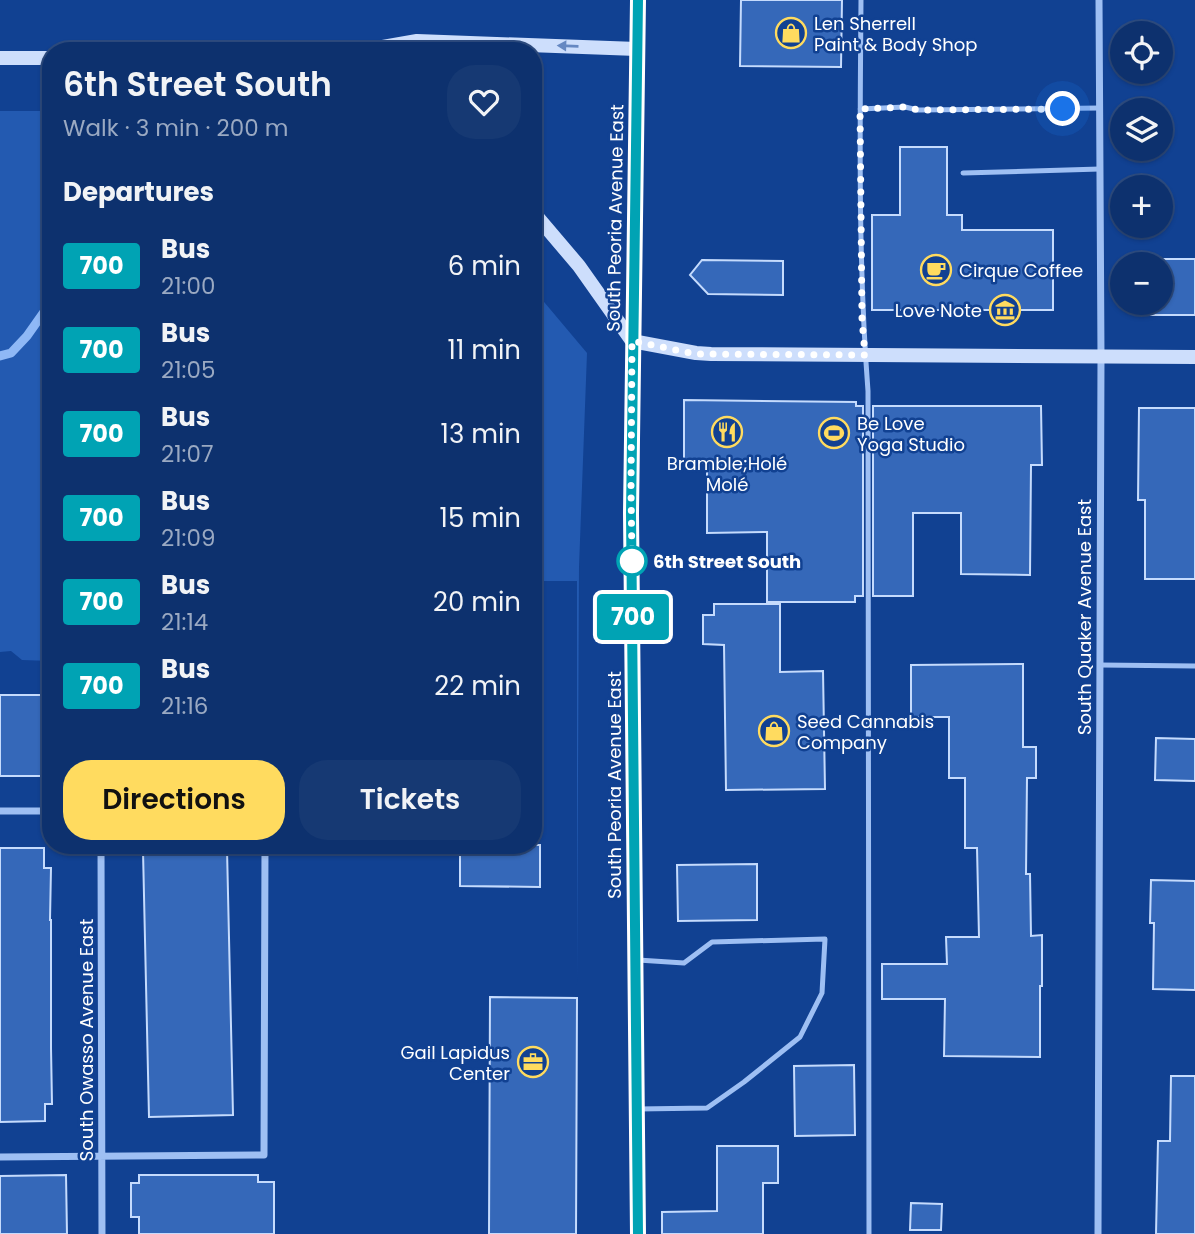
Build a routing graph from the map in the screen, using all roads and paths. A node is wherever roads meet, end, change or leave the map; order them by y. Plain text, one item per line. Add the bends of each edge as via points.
1 (638, 0) edge
2 (861, 0) edge
3 (1099, 0) edge
4 (411, 42) edge
5 (444, 42) edge
6 (542, 46) edge
7 (636, 49) junction
8 (0, 58) edge
9 (42, 58) edge
10 (1100, 108) junction
11 (860, 109) junction
12 (1100, 169) junction
13 (963, 173) dead end
14 (542, 223) edge
15 (632, 341) junction
16 (865, 355) junction
17 (1101, 356) junction
18 (1195, 357) edge
19 (1100, 665) junction
20 (1195, 666) edge
21 (0, 811) edge
22 (42, 811) edge
23 (101, 854) edge
24 (265, 854) edge
25 (635, 960) junction
26 (636, 1109) junction
27 (102, 1156) junction
28 (0, 1157) edge
29 (102, 1234) edge
30 (638, 1234) edge
31 (869, 1234) edge
32 (1098, 1234) edge

1 - 7 main road, South Peoria Avenue East
2 - 11 lane
3 - 10 street, South Quaker Avenue East
5 -> 4 main road
7 -> 6 main road
7 - 15 main road, South Peoria Avenue East
8 - 9 main road
10 - 11 lane
10 - 12 street, South Quaker Avenue East
11 - 16 lane
12 - 13 lane
12 - 17 street, South Quaker Avenue East
14 - 15 main road
15 - 16 main road via 696,354
15 - 25 main road, South Peoria Avenue East
16 - 17 main road
16 - 31 lane
17 - 18 main road
17 - 19 street, South Quaker Avenue East
19 - 20 lane
19 - 32 street, South Quaker Avenue East
21 - 22 street
23 - 27 street, South Owasso Avenue East
24 - 27 street via 264,1155
25 - 26 main road, South Peoria Avenue East
25 - 26 lane via 684,963 712,942 825,939 822,993 800,1037 707,1108
26 - 30 main road, South Peoria Avenue East
27 - 28 street
27 - 29 street, South Owasso Avenue East

